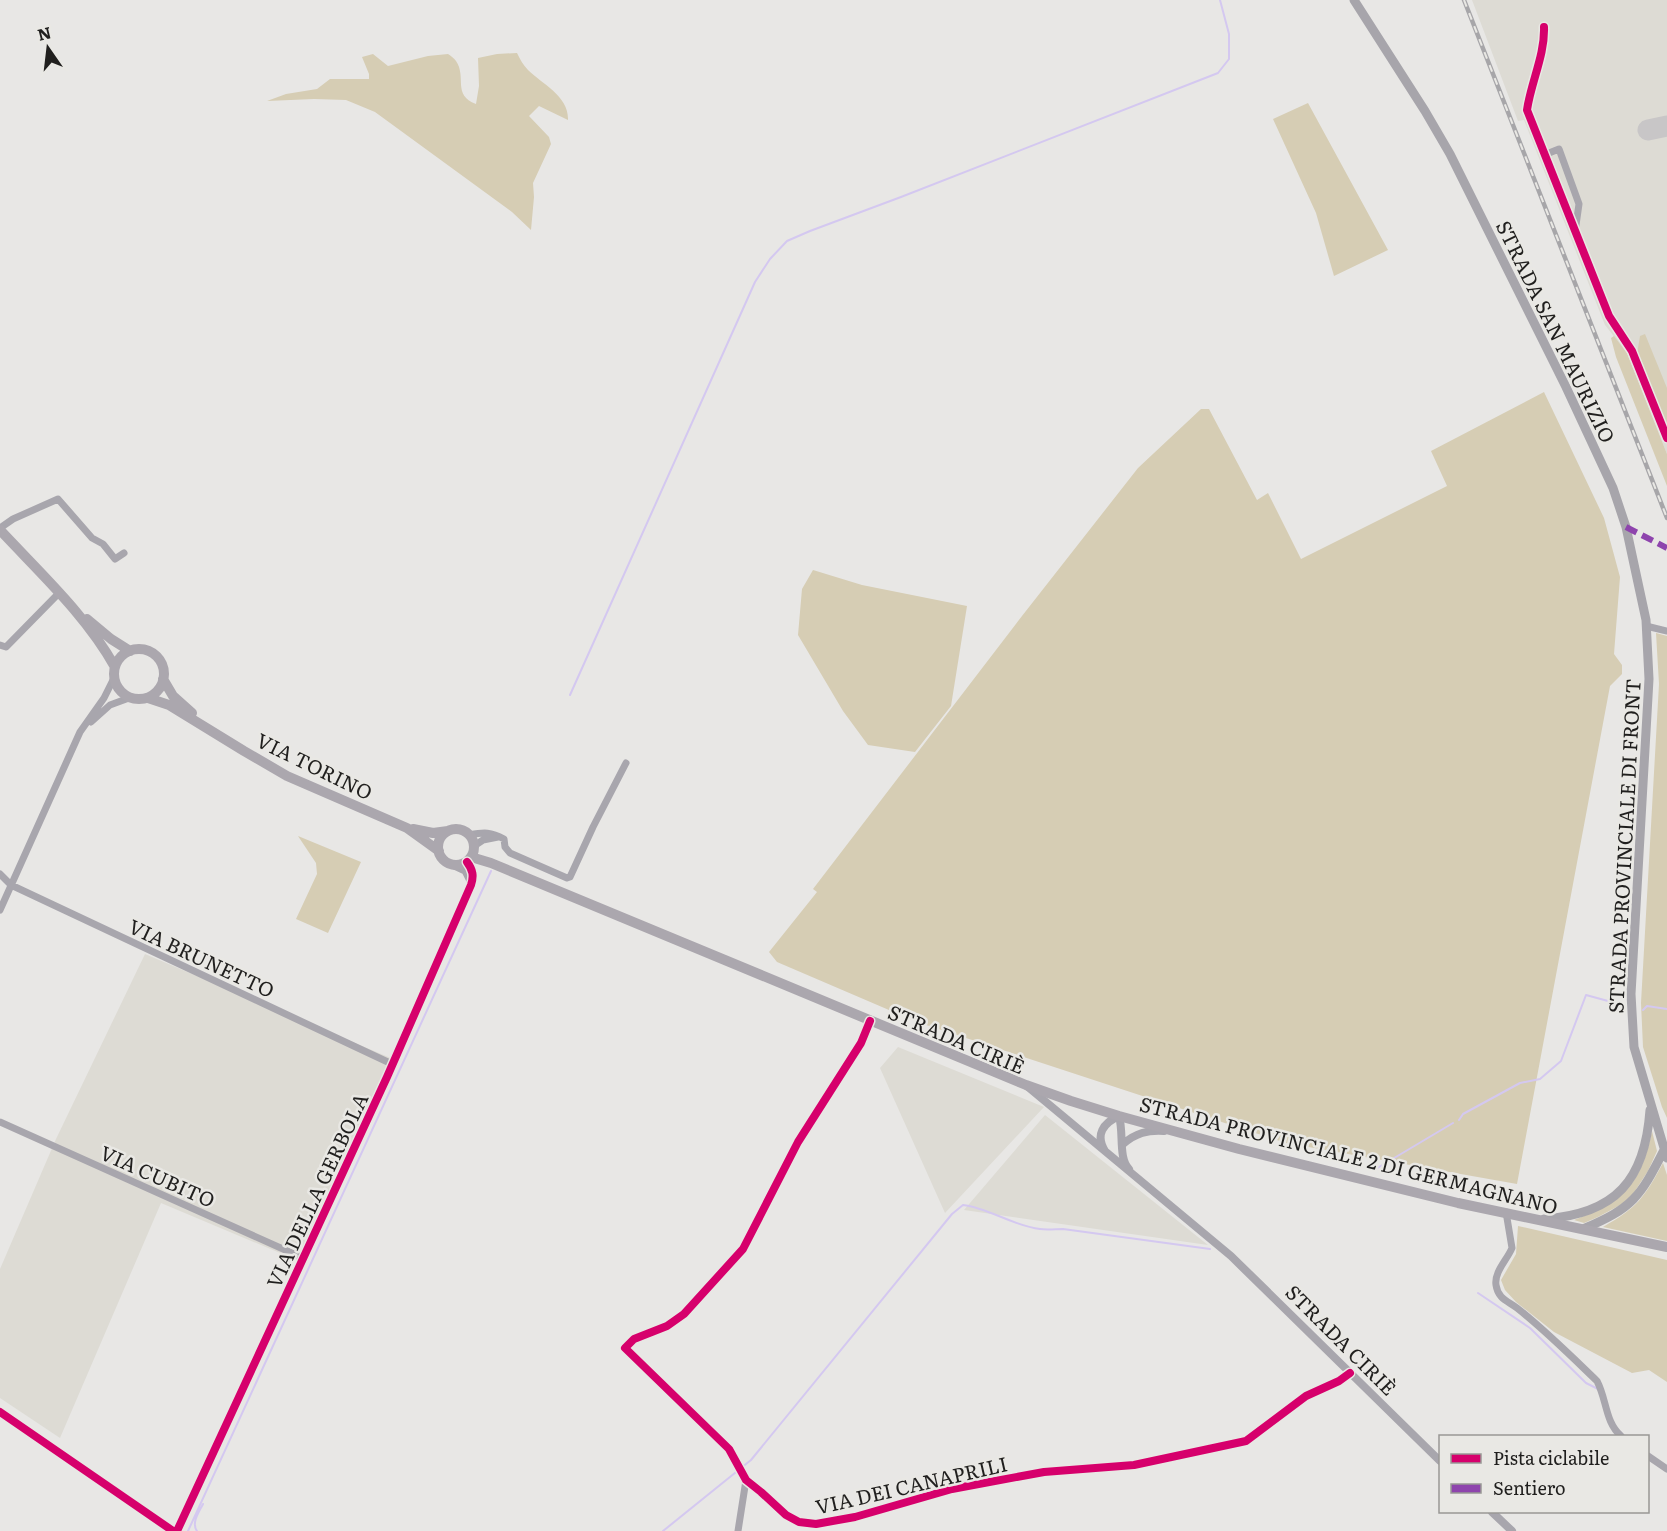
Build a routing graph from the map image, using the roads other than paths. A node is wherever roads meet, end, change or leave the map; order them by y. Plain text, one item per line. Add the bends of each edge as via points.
1 (1354, 0) edge
2 (1544, 27) dead end
3 (1544, 155) junction
4 (1575, 233) junction
5 (1667, 438) edge
6 (0, 529) edge
7 (124, 553) dead end
8 (61, 596) junction
9 (1646, 626) junction
10 (1667, 631) edge
11 (0, 645) edge
12 (130, 651) junction
13 (115, 667) junction
14 (114, 678) junction
15 (163, 680) junction
16 (129, 698) junction
17 (148, 698) junction
18 (210, 730) junction
19 (80, 732) junction
20 (626, 762) dead end
21 (407, 828) junction
22 (448, 831) junction
23 (500, 837) junction
24 (471, 850) junction
25 (439, 851) junction
26 (450, 864) junction
27 (0, 874) edge
28 (11, 885) junction
29 (471, 885) junction
30 (0, 910) edge
31 (870, 1021) junction
32 (392, 1064) junction
33 (1026, 1085) junction
34 (1650, 1101) junction
35 (1119, 1116) junction
36 (0, 1122) edge
37 (1175, 1131) junction
38 (1667, 1137) edge
39 (1123, 1144) junction
40 (1106, 1154) junction
41 (1666, 1154) edge
42 (1144, 1184) junction
43 (1506, 1212) junction
44 (1539, 1219) junction
45 (1583, 1229) junction
46 (1667, 1247) edge
47 (303, 1258) junction
48 (1350, 1373) junction
49 (0, 1412) edge
50 (1619, 1435) edge
51 (1649, 1457) edge
52 (1439, 1460) edge
53 (1667, 1469) edge
54 (745, 1480) junction
55 (1493, 1513) edge
56 (175, 1531) edge
57 (738, 1531) edge
58 (1512, 1531) edge

1 - 9 main road, STRADA SAN MAURIZIO via 1450,154 1566,387 1613,488 1626,527
2 - 3 street via 1527,110
3 - 4 street
3 - 4 street via 1559,149 1579,204
4 - 5 street via 1609,316 1632,351
6 - 7 street via 58,499 115,559
6 - 8 main road
8 - 11 street via 6,647
8 - 12 main road
8 - 13 main road via 103,646
9 - 10 street
9 - 34 main road, STRADA PROVINCIALE DI FRONT via 1649,679 1631,994 1634,1047
12 - 13 main road
12 - 15 main road via 152,653 162,664
13 - 14 main road
14 - 16 main road
14 - 19 street
15 - 17 main road
15 - 18 main road, VIA TORINO via 173,696
16 - 17 main road
16 - 19 street via 110,705
17 - 18 main road, VIA TORINO via 169,705
18 - 21 main road, VIA TORINO via 287,776
19 - 28 street
20 - 23 street via 570,877 510,853
21 - 22 main road, VIA TORINO via 433,833
21 - 25 main road, VIA TORINO
22 - 24 main road via 459,829
22 - 25 main road via 440,840
23 - 24 street via 483,840
23 - 24 street via 482,832
24 - 26 main road via 456,865
24 - 29 street
24 - 31 main road, STRADA CIRIÈ via 491,863
25 - 26 main road
26 - 29 street via 465,871
27 - 28 street, VIA BRUNETTO
28 - 30 street
28 - 32 street, VIA BRUNETTO
29 - 32 street, VIA DELLA GERBOLA
31 - 33 main road, STRADA CIRIÈ
31 - 54 street, VIA DEI CANAPRILI via 861,1042 798,1142 743,1250 684,1314 667,1326 634,1339 625,1348 729,1449
32 - 47 street, VIA DELLA GERBOLA
33 - 35 main road, STRADA PROVINCIALE 2 DI GERMAGNANO
33 - 40 street, STRADA CIRIÈ
34 - 38 main road
34 - 41 main road
34 - 44 main road via 1646,1147 1622,1189 1587,1211
35 - 37 main road, STRADA PROVINCIALE 2 DI GERMAGNANO
35 - 39 street
35 - 40 street via 1105,1124 1101,1132
36 - 47 street, VIA CUBITO
37 - 39 street via 1148,1131
37 - 43 main road, STRADA PROVINCIALE 2 DI GERMAGNANO
39 - 42 street via 1125,1166
40 - 42 street, STRADA CIRIÈ
41 - 45 main road via 1644,1189 1625,1209
42 - 48 street, STRADA CIRIÈ via 1231,1256
43 - 44 main road, STRADA PROVINCIALE 2 DI GERMAGNANO
43 - 50 street via 1512,1248 1497,1274 1498,1293 1597,1381 1604,1393 1610,1423
44 - 45 main road, STRADA PROVINCIALE 2 DI GERMAGNANO
45 - 46 main road, STRADA PROVINCIALE 2 DI GERMAGNANO
47 - 56 street, VIA DELLA GERBOLA
48 - 52 street, STRADA CIRIÈ
48 - 54 street, VIA DEI CANAPRILI via 1306,1396 1245,1441 1134,1465 1044,1472 963,1487 836,1521 799,1522
49 - 56 street
51 - 53 street
54 - 57 street
55 - 58 street

